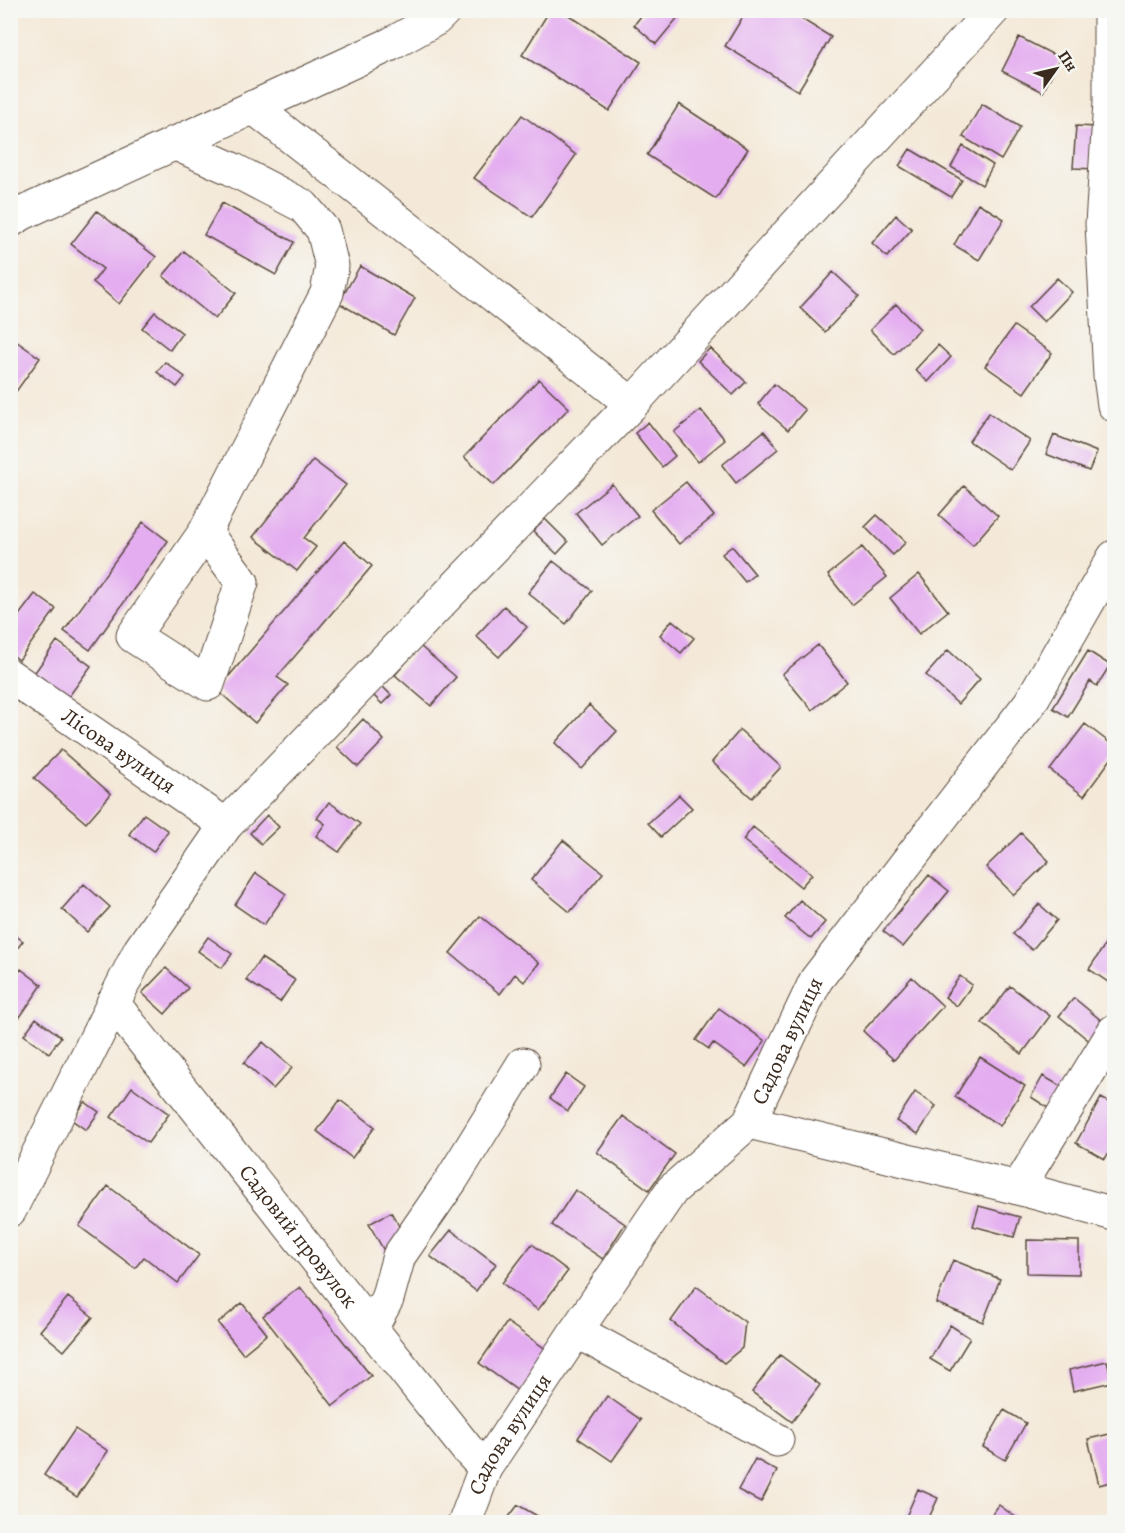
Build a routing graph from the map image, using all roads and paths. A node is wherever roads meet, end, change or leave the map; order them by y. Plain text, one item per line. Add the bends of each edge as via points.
1 (445, 10) edge
2 (993, 10) edge
3 (1110, 10) edge
4 (253, 107) junction
5 (174, 143) junction
6 (10, 221) edge
7 (632, 404) junction
8 (1114, 405) edge
9 (205, 532) dead end
10 (1114, 556) edge
11 (10, 676) edge
12 (226, 825) junction
13 (112, 1003) junction
14 (1114, 1031) edge
15 (523, 1064) dead end
16 (749, 1122) junction
17 (1018, 1188) junction
18 (10, 1210) edge
19 (1114, 1214) edge
20 (372, 1327) junction
21 (576, 1331) junction
22 (777, 1440) dead end
23 (485, 1468) junction
24 (465, 1522) edge

1 - 4 street via 391,44
2 - 7 street
3 - 8 street via 1110,102 1102,224
4 - 5 street
4 - 7 street
5 - 6 street
5 - 9 street via 303,206 323,230 332,266 327,293
7 - 12 street
10 - 16 street, Садова вулиця via 1030,703 816,980
11 - 12 street, Лісова вулиця
12 - 13 street via 140,950
13 - 18 street
13 - 20 street, Садовий провулок
14 - 17 street
15 - 20 street via 399,1256 387,1299
16 - 17 street
16 - 21 street, Садова вулиця via 672,1190
17 - 19 street
20 - 23 street, Садовий провулок
21 - 22 street
21 - 23 street, Садова вулиця
23 - 24 street, Садова вулиця

